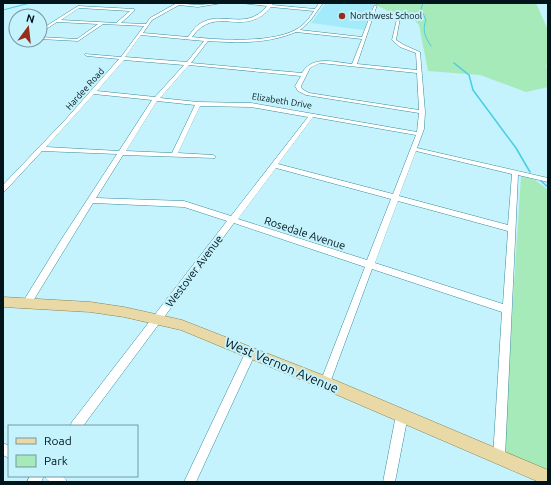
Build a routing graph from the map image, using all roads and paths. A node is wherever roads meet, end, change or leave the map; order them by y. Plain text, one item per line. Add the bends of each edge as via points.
1 (176, 3) edge
2 (220, 3) edge
3 (243, 3) edge
4 (321, 3) edge
5 (271, 4) edge
6 (376, 6) dead end
7 (316, 10) junction
8 (399, 19) dead end
9 (56, 21) junction
10 (102, 23) junction
11 (117, 24) junction
12 (146, 25) junction
13 (48, 26) edge
14 (296, 31) junction
15 (140, 34) junction
16 (48, 38) edge
17 (189, 38) junction
18 (363, 38) junction
19 (207, 39) junction
20 (87, 55) dead end
21 (123, 58) junction
22 (188, 64) junction
23 (354, 65) junction
24 (420, 72) junction
25 (303, 75) junction
26 (93, 92) junction
27 (156, 99) junction
28 (198, 104) junction
29 (422, 112) junction
30 (312, 116) junction
31 (419, 134) junction
32 (41, 149) junction
33 (413, 149) junction
34 (122, 153) junction
35 (174, 155) junction
36 (213, 157) dead end
37 (274, 165) junction
38 (515, 173) junction
39 (548, 180) edge
40 (3, 189) edge
41 (395, 198) junction
42 (91, 200) junction
43 (232, 221) junction
44 (512, 230) junction
45 (368, 265) junction
46 (3, 302) edge
47 (27, 303) junction
48 (508, 310) junction
49 (159, 319) junction
50 (251, 352) junction
51 (324, 382) junction
52 (402, 415) junction
53 (77, 425) edge
54 (499, 457) junction
55 (548, 478) edge
56 (190, 482) edge
57 (389, 482) edge

1 - 2 street via 198,6
1 - 12 street, Hardee Road
3 - 5 street
4 - 7 street
5 - 7 street
5 - 17 street via 254,19 218,20 199,25
6 - 18 street
7 - 14 street via 307,23
8 - 24 street via 394,40 418,52
9 - 10 street
9 - 11 street via 80,7 133,10
9 - 13 street
10 - 11 street
10 - 16 street via 78,40
11 - 12 street
12 - 15 street, Hardee Road
14 - 18 street
14 - 19 street via 254,40
15 - 17 street
15 - 21 street, Hardee Road
17 - 19 street
18 - 23 street
19 - 22 street
20 - 21 street
21 - 22 street
21 - 26 street, Hardee Road
22 - 25 street
22 - 27 street
23 - 24 street
23 - 25 street via 315,63 308,67
24 - 29 street
25 - 29 street via 298,86 308,94
26 - 27 street, Elizabeth Drive
26 - 32 street, Hardee Road
27 - 28 street, Elizabeth Drive
27 - 34 street
28 - 30 street, Elizabeth Drive via 251,105
28 - 35 street
29 - 31 street
30 - 31 street, Elizabeth Drive
30 - 37 street, Westover Avenue
31 - 33 street
32 - 34 street
32 - 40 street, Hardee Road
33 - 38 street
33 - 41 street
34 - 35 street
34 - 42 street
35 - 36 street
37 - 41 street
37 - 43 street, Westover Avenue
38 - 39 street
38 - 44 street
41 - 44 street
41 - 45 street
42 - 43 street, Rosedale Avenue via 184,204
42 - 47 street
43 - 45 street, Rosedale Avenue
43 - 49 street, Westover Avenue
44 - 48 street
45 - 48 street, Rosedale Avenue
45 - 51 street
46 - 47 main road, West Vernon Avenue
47 - 49 main road, West Vernon Avenue via 90,307
48 - 54 street
49 - 50 main road, West Vernon Avenue via 202,332
49 - 53 street, Westover Avenue
50 - 51 main road, West Vernon Avenue
50 - 56 street
51 - 52 main road, West Vernon Avenue
52 - 54 main road, West Vernon Avenue
52 - 57 street
54 - 55 main road, West Vernon Avenue

